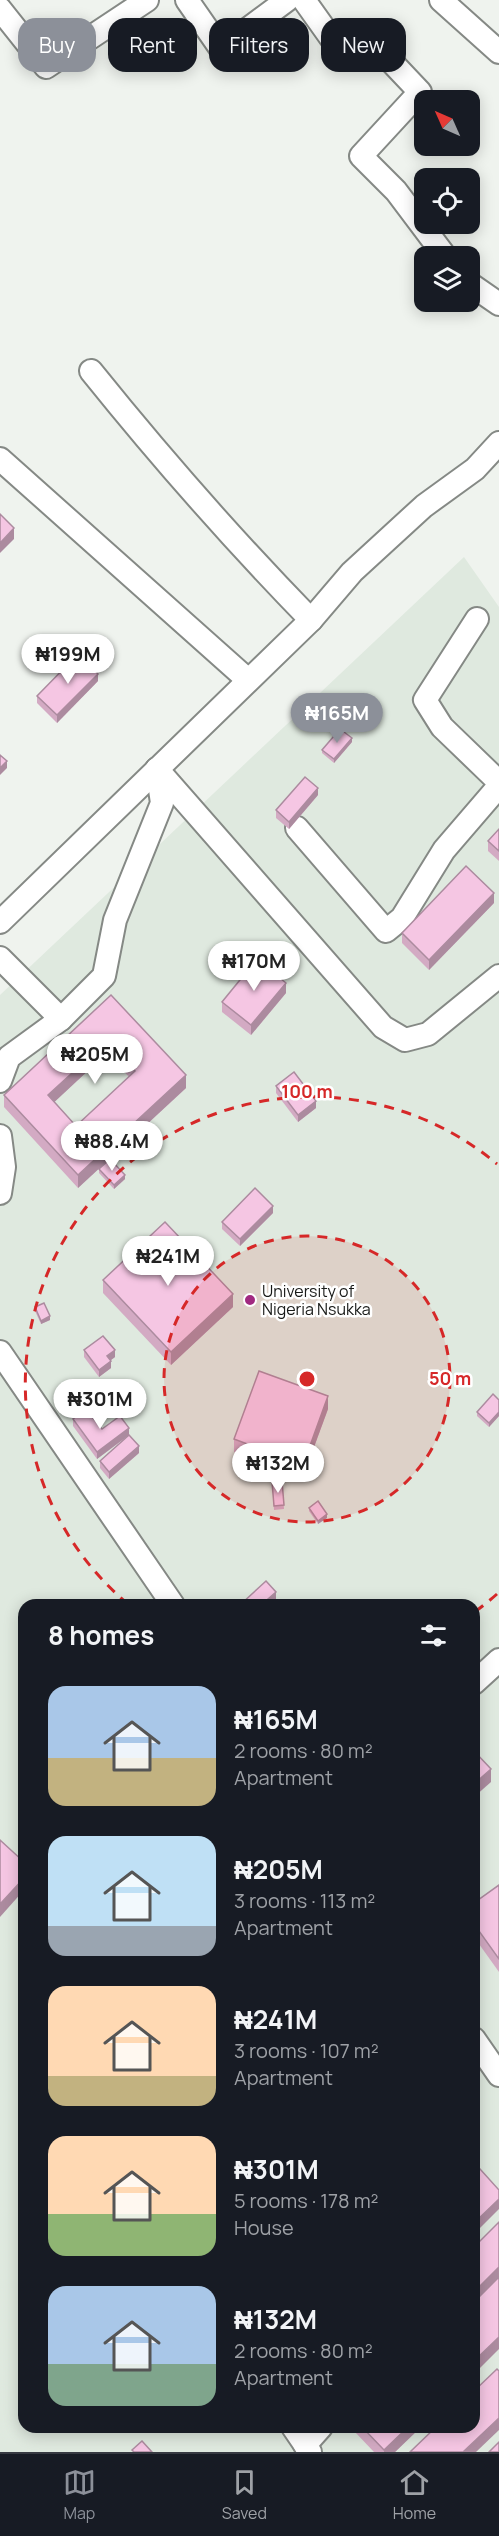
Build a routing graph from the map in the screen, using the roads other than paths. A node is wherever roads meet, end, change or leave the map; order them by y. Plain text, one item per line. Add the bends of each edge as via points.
1 (147, 0) edge
2 (187, 0) edge
3 (287, 0) edge
4 (304, 0) edge
5 (441, 0) edge
6 (0, 9) edge
7 (499, 52) edge
8 (437, 246) edge
9 (480, 291) edge
10 (499, 304) edge
11 (91, 371) dead end
12 (499, 443) edge
13 (0, 459) edge
14 (477, 619) dead end
15 (310, 620) junction
16 (248, 680) junction
17 (157, 769) junction
18 (499, 784) edge
19 (297, 828) dead end
20 (0, 922) edge
21 (0, 958) edge
22 (499, 976) edge
23 (61, 1019) junction
24 (0, 1081) edge
25 (0, 1136) edge
26 (0, 1193) edge
27 (0, 1352) edge
28 (169, 1599) edge
29 (499, 1660) edge
30 (480, 1677) edge
31 (480, 2048) edge
32 (499, 2075) edge

1 - 6 street via 46,67
2 - 3 street via 220,49
4 - 8 street via 346,59 385,55 420,92 361,156 396,191
5 - 7 street
9 - 10 street
11 - 15 street via 160,457
12 - 15 street via 475,470 424,506 352,572
13 - 16 street
14 - 18 street via 425,700 442,727
15 - 16 street
16 - 17 street
17 - 20 street
17 - 22 street via 383,1027 405,1040 428,1034
17 - 23 street via 162,803 115,920 104,976
18 - 19 street via 444,850 402,918 386,931
21 - 23 street
23 - 24 street via 9,1057
25 - 26 street via 4,1167
27 - 28 street
29 - 30 street
31 - 32 street

